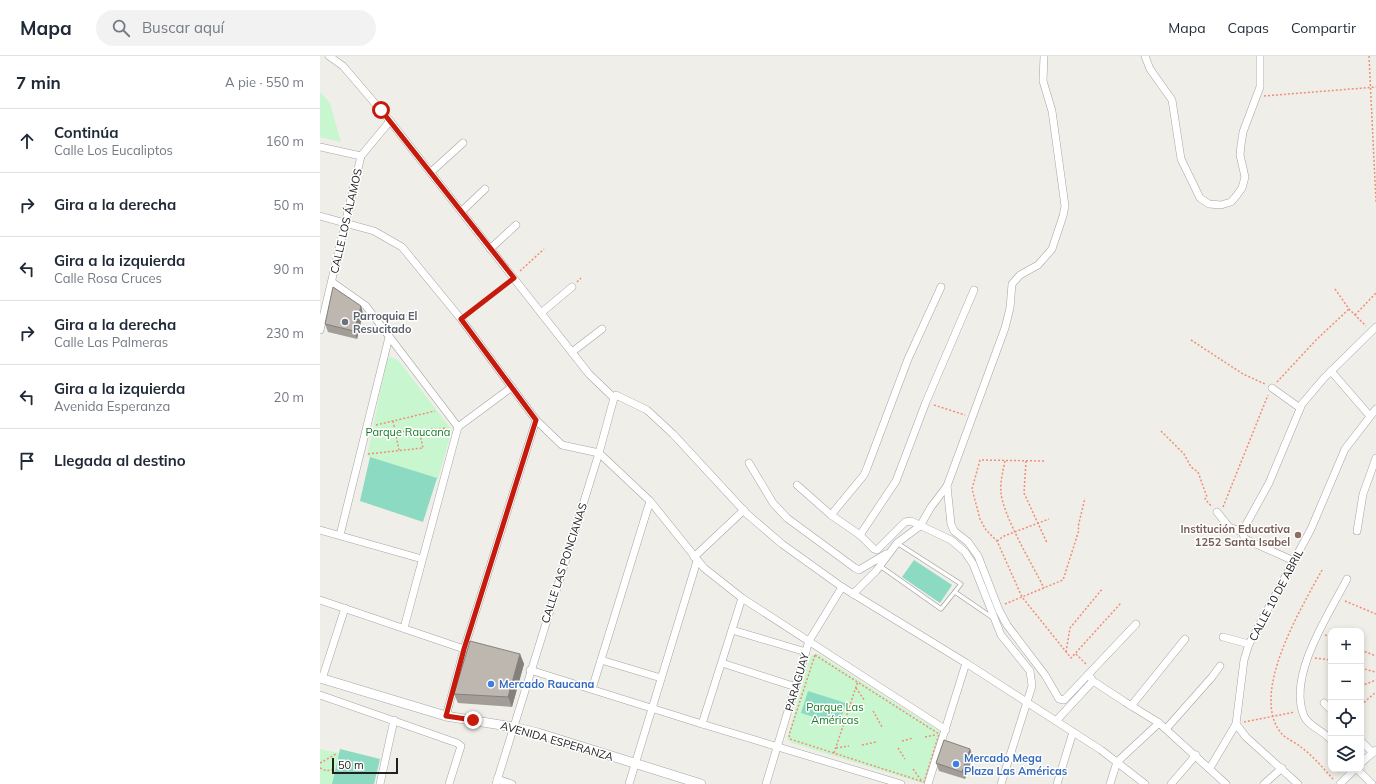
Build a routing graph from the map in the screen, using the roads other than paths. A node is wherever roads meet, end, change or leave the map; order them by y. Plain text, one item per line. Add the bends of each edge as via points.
1 (329, 56) edge
2 (1044, 56) edge
3 (1145, 56) edge
4 (1260, 56) edge
5 (390, 121) junction
6 (463, 143) dead end
7 (320, 147) edge
8 (361, 156) junction
9 (431, 172) junction
10 (485, 189) dead end
11 (462, 211) junction
12 (320, 216) edge
13 (346, 222) junction
14 (516, 225) dead end
15 (490, 249) junction
16 (332, 282) junction
17 (572, 287) dead end
18 (941, 287) dead end
19 (974, 290) dead end
20 (541, 313) junction
21 (1374, 329) edge
22 (320, 330) edge
23 (602, 330) dead end
24 (389, 337) junction
25 (572, 352) junction
26 (1331, 371) junction
27 (512, 387) junction
28 (1272, 388) road end
29 (614, 398) junction
30 (1300, 408) junction
31 (1376, 409) edge
32 (1369, 415) junction
33 (536, 420) junction
34 (458, 427) junction
35 (599, 453) junction
36 (1376, 458) edge
37 (749, 463) dead end
38 (797, 485) dead end
39 (947, 486) junction
40 (650, 501) junction
41 (744, 510) junction
42 (1217, 512) road end
43 (831, 515) junction
44 (920, 526) junction
45 (320, 530) edge
46 (1242, 532) junction
47 (1357, 532) dead end
48 (340, 535) junction
49 (860, 536) junction
50 (897, 543) junction
51 (888, 552) junction
52 (422, 559) junction
53 (696, 559) junction
54 (1294, 561) junction
55 (880, 566) junction
56 (1347, 579) dead end
57 (842, 587) junction
58 (954, 592) junction
59 (853, 594) junction
60 (742, 598) junction
61 (320, 600) edge
62 (345, 608) junction
63 (994, 618) junction
64 (1136, 624) dead end
65 (404, 628) junction
66 (732, 630) junction
67 (1223, 637) dead end
68 (1185, 639) dead end
69 (809, 641) junction
70 (1249, 644) junction
71 (464, 649) junction
72 (806, 652) junction
73 (601, 660) junction
74 (722, 663) junction
75 (966, 663) junction
76 (1220, 666) dead end
77 (530, 670) junction
78 (1091, 676) junction
79 (661, 678) junction
80 (321, 679) edge
81 (796, 687) junction
82 (592, 690) junction
83 (320, 695) edge
84 (1026, 701) junction
85 (1324, 703) dead end
86 (1131, 706) junction
87 (1328, 707) edge
88 (652, 708) junction
89 (446, 716) junction
90 (394, 720) junction
91 (1056, 721) junction
92 (1159, 723) junction
93 (702, 724) junction
94 (1236, 724) junction
95 (513, 727) junction
96 (1166, 729) junction
97 (946, 730) junction
98 (1073, 732) junction
99 (1328, 737) edge
100 (1364, 744) edge
101 (778, 747) junction
102 (1374, 752) edge
103 (1196, 755) junction
104 (1364, 761) edge
105 (1117, 762) junction
106 (636, 764) junction
107 (1210, 768) junction
108 (1282, 768) junction
109 (1353, 772) edge
110 (1359, 772) edge
111 (496, 782) edge
112 (380, 784) edge
113 (449, 784) edge
114 (512, 784) edge
115 (629, 784) edge
116 (697, 784) edge
117 (766, 784) edge
118 (901, 784) edge
119 (928, 784) edge
120 (1001, 784) edge
121 (1057, 784) edge
122 (1110, 784) edge
123 (1145, 784) edge
124 (1171, 784) edge
125 (1226, 784) edge
126 (1264, 784) edge
127 (1298, 784) edge
128 (1340, 784) edge
129 (1372, 784) edge

1 - 5 street via 343,66
2 - 39 street via 1042,81 1052,111 1065,206 1063,216 1052,249 1038,265 1020,275 1012,284 1005,328
3 - 4 street via 1150,69 1172,100 1181,160 1200,198 1209,204 1221,205 1231,202 1242,188 1245,177 1240,155 1242,138 1260,86
5 - 8 street, CALLE LOS ÁLAMOS
5 - 9 street
6 - 9 street
7 - 8 street
8 - 13 street, CALLE LOS ÁLAMOS
9 - 11 street
10 - 11 street
11 - 15 street
12 - 13 street
13 - 16 street, CALLE LOS ÁLAMOS
13 - 27 street via 374,231 402,247
14 - 15 street
15 - 20 street
16 - 22 street, CALLE LOS ÁLAMOS
16 - 24 street via 366,306
17 - 20 street
18 - 43 street via 908,359 864,475
19 - 49 street via 926,402 896,481
20 - 25 street
21 - 26 street
23 - 25 street
24 - 34 street
24 - 48 street
25 - 29 street via 589,374
26 - 30 street
26 - 32 street
27 - 33 street
27 - 34 street
28 - 30 street
29 - 35 street, CALLE LAS PONCIANAS
29 - 41 street via 616,395 622,396 647,410
30 - 46 street via 1269,483
31 - 32 street, CALLE 10 DE ABRIL
32 - 54 street, CALLE 10 DE ABRIL via 1345,449
33 - 35 street via 562,445
33 - 71 street
34 - 52 street
35 - 40 street
35 - 77 street, CALLE LAS PONCIANAS
36 - 47 street via 1362,494
37 - 51 street via 773,503 787,518 858,570
38 - 43 street
39 - 44 street
39 - 78 street via 951,524 954,530 968,542 978,556 1007,625 1045,675 1058,699 1064,700
40 - 53 street
40 - 73 street
41 - 53 street
41 - 57 street via 782,544
42 - 46 street via 1229,527
43 - 49 street
44 - 49 street via 907,520 877,550
44 - 50 street
44 - 63 street via 951,540 965,552 973,564
45 - 48 street
46 - 54 street via 1245,539
48 - 52 street
50 - 51 street
50 - 58 lane via 961,584
51 - 55 street
52 - 65 street
53 - 60 street
53 - 79 street
54 - 70 street, CALLE 10 DE ABRIL
55 - 58 lane via 941,609
55 - 59 street
56 - 99 street via 1316,637 1300,680 1304,716
57 - 59 street
57 - 69 street, PARAGUAY
58 - 63 lane
59 - 75 street
60 - 66 street
60 - 69 street
61 - 62 street
62 - 65 street
62 - 80 street
63 - 84 street via 1002,636 1030,671 1032,686
64 - 78 street
65 - 71 street
66 - 72 street
66 - 74 street
67 - 70 street
68 - 86 street
69 - 72 street, PARAGUAY
69 - 97 street
70 - 94 street, CALLE 10 DE ABRIL via 1244,660
71 - 89 street
72 - 81 street, PARAGUAY
73 - 79 street
73 - 82 street
74 - 81 street
74 - 93 street
75 - 84 street
75 - 97 street
76 - 96 street
77 - 82 street
77 - 95 street, CALLE LAS PONCIANAS
78 - 86 street
78 - 91 street
79 - 88 street
80 - 89 street, AVENIDA ESPERANZA
81 - 101 street, PARAGUAY
82 - 88 street
83 - 90 street
84 - 91 street
84 - 120 street
85 - 87 street
86 - 92 street
88 - 93 street
88 - 106 street
89 - 95 street, AVENIDA ESPERANZA
90 - 112 street
90 - 113 street via 454,741 460,746
91 - 98 street
92 - 96 street
92 - 105 street
93 - 101 street
94 - 107 street, CALLE 10 DE ABRIL
94 - 108 street via 1246,737
95 - 106 street, AVENIDA ESPERANZA
95 - 111 street, CALLE LAS PONCIANAS
96 - 103 street
97 - 119 street
98 - 105 street
98 - 121 street
100 - 102 street
101 - 117 street, PARAGUAY
101 - 118 street
102 - 104 street
103 - 107 street
103 - 124 street
105 - 122 street
105 - 123 street
106 - 115 street
106 - 116 street, AVENIDA ESPERANZA
107 - 125 street
108 - 126 street
108 - 127 street
109 - 128 street
110 - 129 street
111 - 114 street

